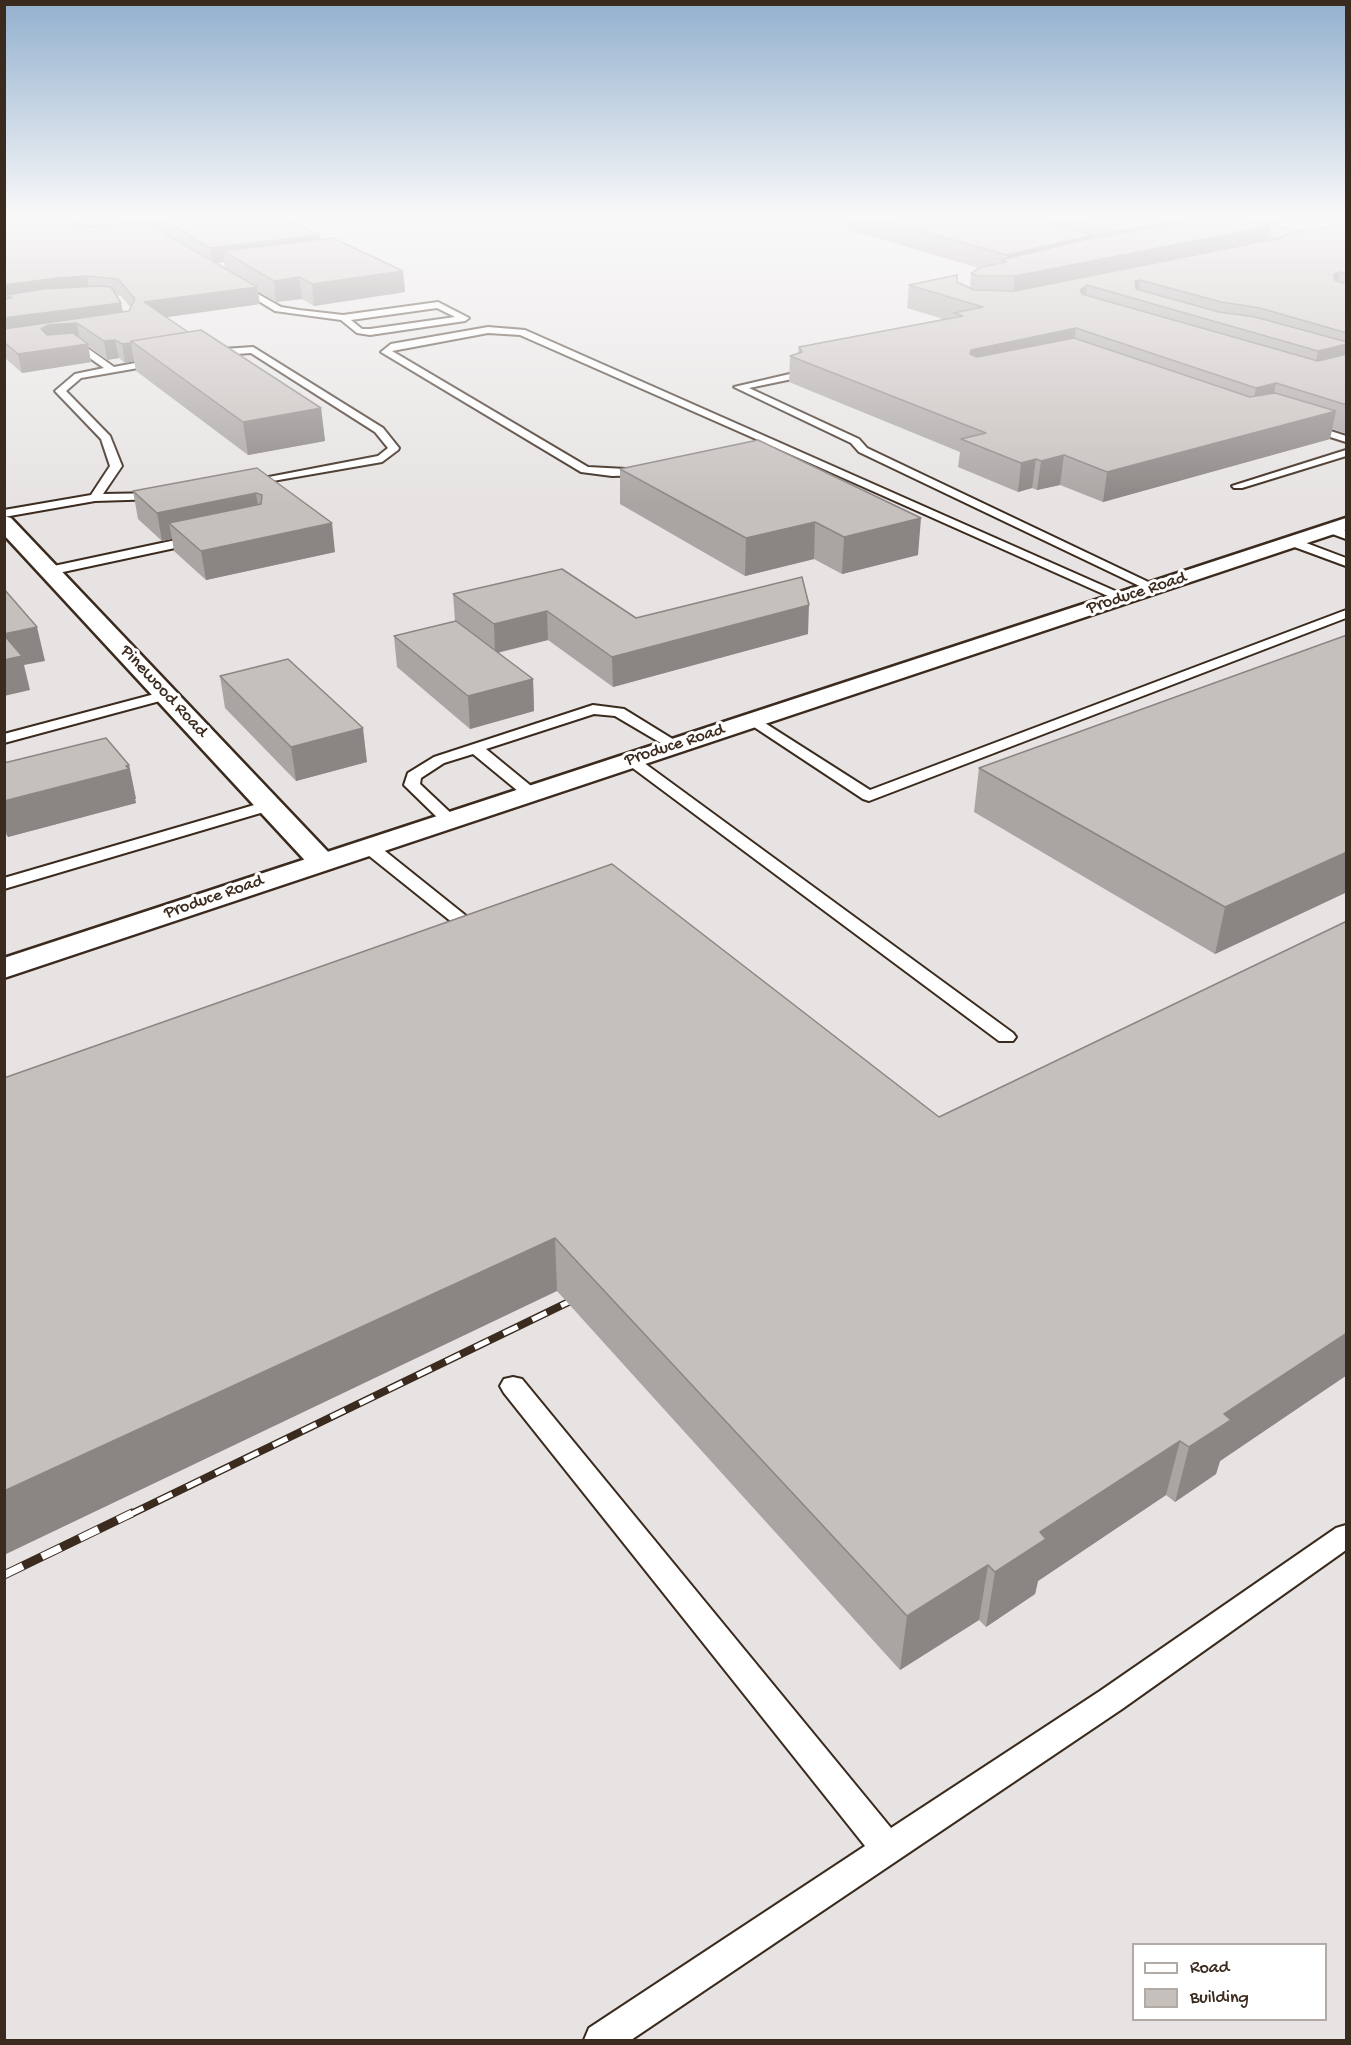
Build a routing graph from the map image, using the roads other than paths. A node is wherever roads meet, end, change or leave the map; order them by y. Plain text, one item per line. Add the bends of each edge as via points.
1 (317, 314) edge
2 (367, 314) edge
3 (458, 314) edge
4 (343, 318) junction
5 (58, 347) edge
6 (200, 355) edge
7 (178, 358) edge
8 (112, 370) junction
9 (794, 376) dead end
10 (1297, 423) edge
11 (1347, 439) edge
12 (775, 444) junction
13 (731, 453) edge
14 (1347, 453) edge
15 (656, 470) edge
16 (242, 486) edge
17 (1238, 486) dead end
18 (174, 495) edge
19 (95, 498) junction
20 (4, 514) edge
21 (4, 522) edge
22 (1341, 529) edge
23 (214, 536) edge
24 (1293, 542) junction
25 (1347, 562) edge
26 (49, 570) junction
27 (1155, 588) junction
28 (1124, 598) junction
29 (1347, 614) edge
30 (166, 695) junction
31 (752, 721) junction
32 (4, 739) edge
33 (676, 746) junction
34 (475, 748) junction
35 (631, 760) junction
36 (530, 794) junction
37 (268, 806) junction
38 (449, 820) junction
39 (369, 847) junction
40 (322, 862) junction
41 (4, 884) edge
42 (485, 915) edge
43 (464, 922) junction
44 (442, 930) edge
45 (4, 969) edge
46 (1006, 1037) dead end
47 (513, 1386) dead end
48 (1347, 1536) edge
49 (888, 1849) junction
50 (601, 2040) edge

1 - 4 lane
2 - 4 lane
3 - 4 lane via 465,318 370,332 360,331
5 - 8 lane via 79,346
6 - 16 lane via 253,351 379,430 394,448 382,459
7 - 8 lane
8 - 19 lane via 78,376 60,391 106,438 116,466
9 - 27 lane via 739,387
10 - 11 lane
12 - 13 lane
12 - 15 lane via 522,332 488,330 391,347 386,352 585,470
12 - 28 lane
14 - 17 lane
18 - 19 lane
19 - 20 lane
21 - 26 street, Pinewood Road
22 - 24 street, Produce Road
23 - 26 lane
24 - 25 lane
24 - 27 street, Produce Road
26 - 30 street, Pinewood Road
27 - 28 street, Produce Road
28 - 31 street, Produce Road
29 - 31 lane via 868,796
30 - 32 lane
30 - 37 street, Pinewood Road
31 - 33 street, Produce Road
33 - 34 lane via 619,712 593,709
33 - 35 street, Produce Road
34 - 36 lane
34 - 38 lane via 439,760 414,776 412,785
35 - 36 street, Produce Road
35 - 46 lane
36 - 38 street, Produce Road
37 - 40 street, Pinewood Road
37 - 41 lane
38 - 39 street, Produce Road
39 - 40 street, Produce Road
39 - 43 lane
40 - 45 street, Produce Road
42 - 43 lane
43 - 44 lane
47 - 49 lane
48 - 49 lane
49 - 50 lane

